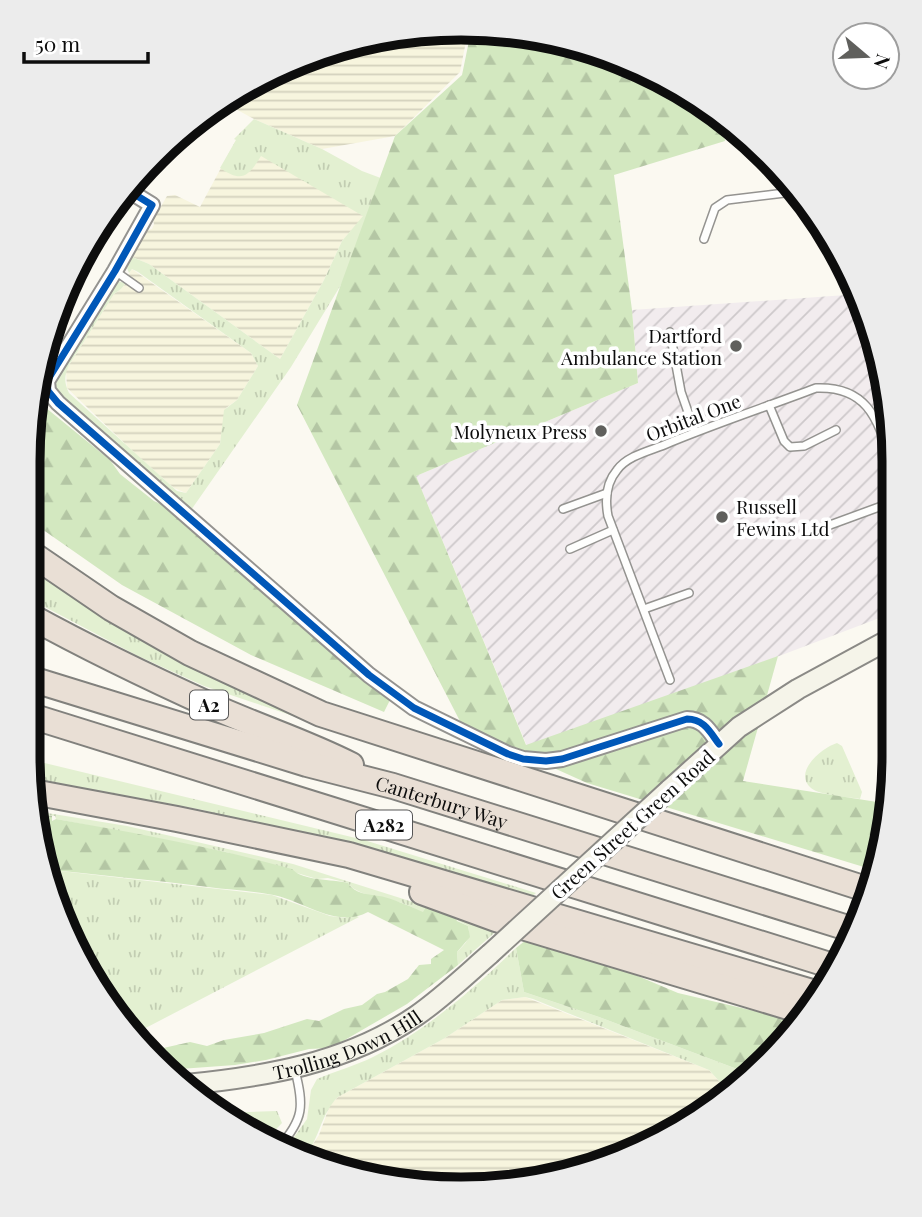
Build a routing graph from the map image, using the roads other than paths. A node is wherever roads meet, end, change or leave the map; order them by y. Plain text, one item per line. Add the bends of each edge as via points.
1 (785, 193) edge
2 (136, 195) edge
3 (704, 240) dead end
4 (115, 271) junction
5 (139, 288) dead end
6 (670, 332) dead end
7 (48, 380) edge
8 (47, 386) edge
9 (769, 405) junction
10 (836, 430) dead end
11 (695, 432) junction
12 (881, 435) edge
13 (607, 493) junction
14 (882, 506) edge
15 (563, 509) dead end
16 (819, 529) dead end
17 (613, 530) junction
18 (570, 549) dead end
19 (40, 560) edge
20 (689, 593) dead end
21 (644, 609) junction
22 (40, 621) edge
23 (882, 643) edge
24 (670, 680) dead end
25 (40, 682) edge
26 (40, 719) edge
27 (719, 744) junction
28 (393, 786) junction
29 (42, 794) edge
30 (243, 834) junction
31 (860, 887) edge
32 (845, 927) edge
33 (490, 954) joint
34 (826, 964) edge
35 (810, 991) edge
36 (797, 1010) edge
37 (295, 1069) junction
38 (197, 1083) edge
39 (285, 1138) edge

1 - 3 lane via 727,200 715,208
2 - 4 street via 152,205
4 - 5 lane
4 - 7 street
6 - 11 lane via 681,392
8 - 27 street via 49,393 388,691 422,713 523,759 562,759 687,719 703,723
9 - 10 lane via 790,447 804,446
9 - 11 lane, Orbital One
9 - 12 lane, Orbital One via 830,388 857,397 872,412
11 - 13 lane, Orbital One via 625,463
13 - 15 lane
13 - 17 lane
14 - 16 lane
17 - 18 lane
17 - 21 lane
19 - 31 highway via 111,608 190,653 321,714
20 - 21 lane
21 - 24 lane
22 - 28 highway, A2 via 150,677 318,748
23 - 27 main road, Green Street Green Road via 798,689
25 - 28 highway, Canterbury Way / A282
26 - 34 highway, Canterbury Way / A282
27 - 33 main road, Green Street Green Road, bridge
28 - 32 highway, Canterbury Way / A282
29 - 30 highway
30 - 35 highway via 349,855
30 - 36 highway via 519,926
33 - 37 main road, Trolling Down Hill via 428,1007 389,1033
37 - 38 main road, Trolling Down Hill
37 - 39 lane via 302,1103 300,1117

